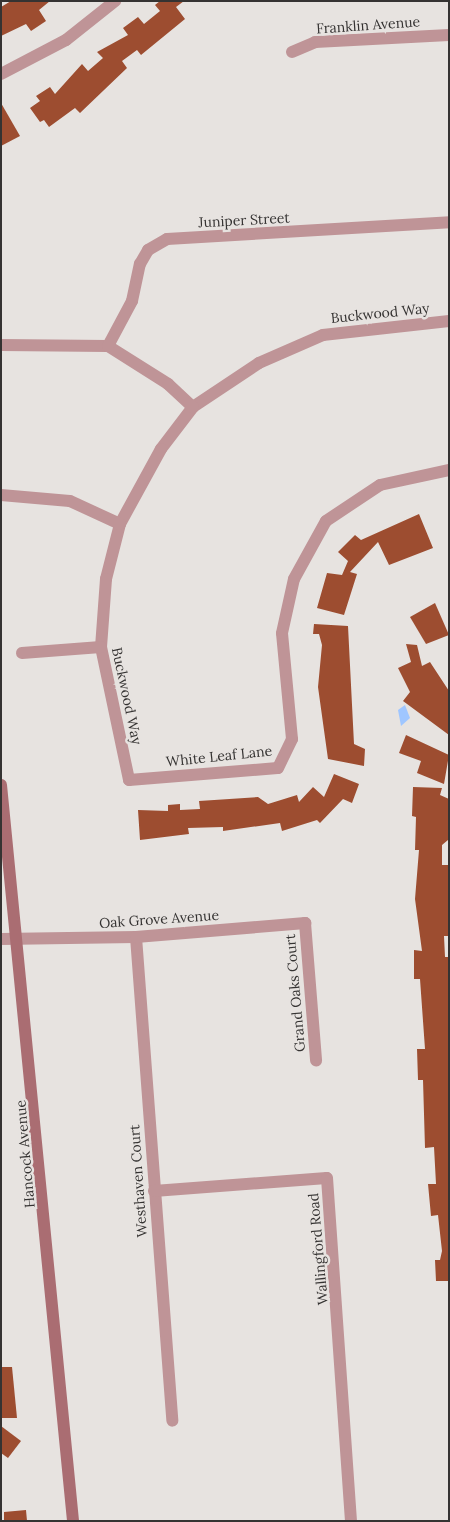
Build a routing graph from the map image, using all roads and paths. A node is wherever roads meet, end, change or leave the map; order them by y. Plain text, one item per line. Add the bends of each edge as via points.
1 (115, 1) edge
2 (449, 35) edge
3 (292, 52) dead end
4 (1, 74) edge
5 (449, 222) edge
6 (449, 321) edge
7 (1, 345) edge
8 (108, 346) junction
9 (193, 407) junction
10 (449, 470) edge
11 (1, 495) edge
12 (120, 524) junction
13 (101, 647) junction
14 (22, 653) dead end
15 (129, 780) joint
16 (1, 785) edge
17 (305, 923) joint
18 (136, 937) junction
19 (1, 939) edge
20 (16, 939) junction
21 (316, 1061) dead end
22 (154, 1191) junction
23 (172, 1421) dead end
24 (73, 1521) edge
25 (351, 1521) edge

1 - 4 street via 66,40
2 - 3 street, Franklin Avenue via 314,42
5 - 8 street, Juniper Street via 167,239 148,250 140,264 132,301
6 - 9 street, Buckwood Way via 323,335 259,363
7 - 8 street
8 - 9 street via 168,384
9 - 12 street, Buckwood Way via 161,448
10 - 15 street, White Leaf Lane via 380,485 326,521 294,579 282,633 292,739 278,768
11 - 12 street via 70,501
12 - 13 street, Buckwood Way via 106,579
13 - 14 street
13 - 15 street, Buckwood Way
16 - 20 main road, Hancock Avenue
17 - 18 street, Oak Grove Avenue
17 - 21 street, Grand Oaks Court
18 - 20 street, Oak Grove Avenue
18 - 22 street, Westhaven Court
19 - 20 street, Oak Grove Avenue
20 - 24 main road, Hancock Avenue via 40,1148
22 - 23 street, Westhaven Court
22 - 25 street, Wallingford Road via 327,1178

